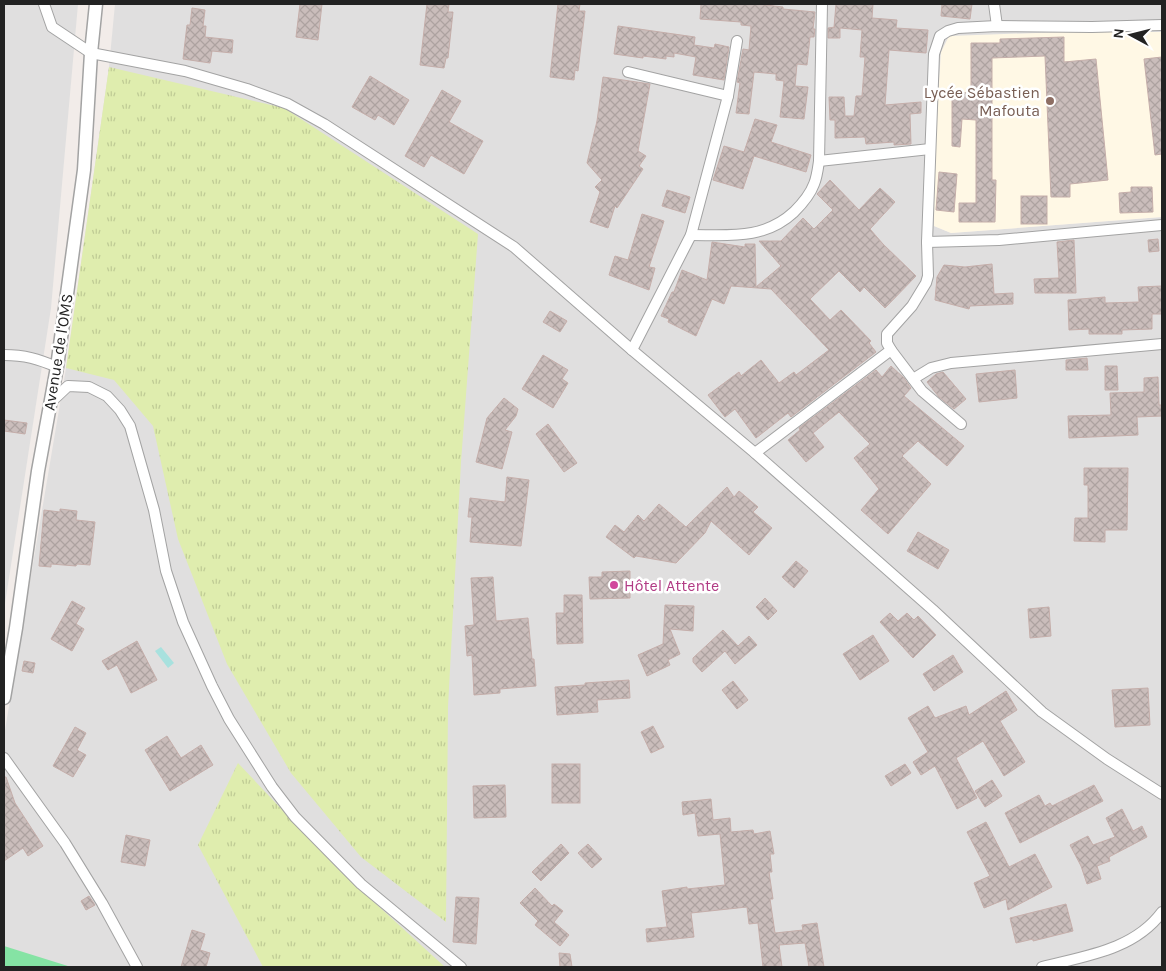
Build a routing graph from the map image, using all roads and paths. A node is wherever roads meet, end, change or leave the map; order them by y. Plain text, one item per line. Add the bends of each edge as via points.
1 (44, 4) edge
2 (96, 4) edge
3 (822, 4) edge
4 (994, 4) edge
5 (1162, 25) edge
6 (997, 26) junction
7 (737, 41) dead end
8 (91, 53) junction
9 (628, 72) dead end
10 (728, 96) junction
11 (930, 149) junction
12 (820, 161) junction
13 (1162, 225) edge
14 (690, 235) junction
15 (927, 242) junction
16 (1162, 344) edge
17 (632, 350) junction
18 (891, 350) junction
19 (4, 355) edge
20 (57, 367) junction
21 (913, 379) junction
22 (51, 402) junction
23 (961, 424) dead end
24 (755, 453) junction
25 (4, 698) edge
26 (4, 758) edge
27 (1162, 794) edge
28 (1162, 912) edge
29 (137, 967) edge
30 (461, 967) edge
31 (1042, 967) edge

1 - 8 street via 52,27
2 - 8 street, Avenue de l'OMS
3 - 12 street
4 - 6 street
5 - 6 street
6 - 11 street via 958,28 940,36 934,54
7 - 10 street
8 - 17 street via 185,71 288,104 514,247
8 - 20 street, Avenue de l'OMS via 84,170
9 - 10 street
10 - 14 street
11 - 12 street
11 - 15 street
12 - 14 street via 814,184 804,202 784,221 763,231 736,236
13 - 15 street via 999,240
14 - 17 street
15 - 18 street via 926,283 912,306 887,334 886,343
16 - 21 street via 951,363 931,368
17 - 24 street
18 - 21 street
18 - 24 street
19 - 20 street via 37,358
20 - 22 street, Avenue de l'OMS
21 - 23 street via 922,391
22 - 25 street, Avenue de l'OMS
22 - 30 street via 68,386 89,387 107,396 120,410 130,426 137,448 166,571 183,622 228,719 272,786 302,824 361,884
24 - 27 street via 933,610 1042,712
26 - 29 street via 65,843
28 - 31 street via 1130,941 1113,949

